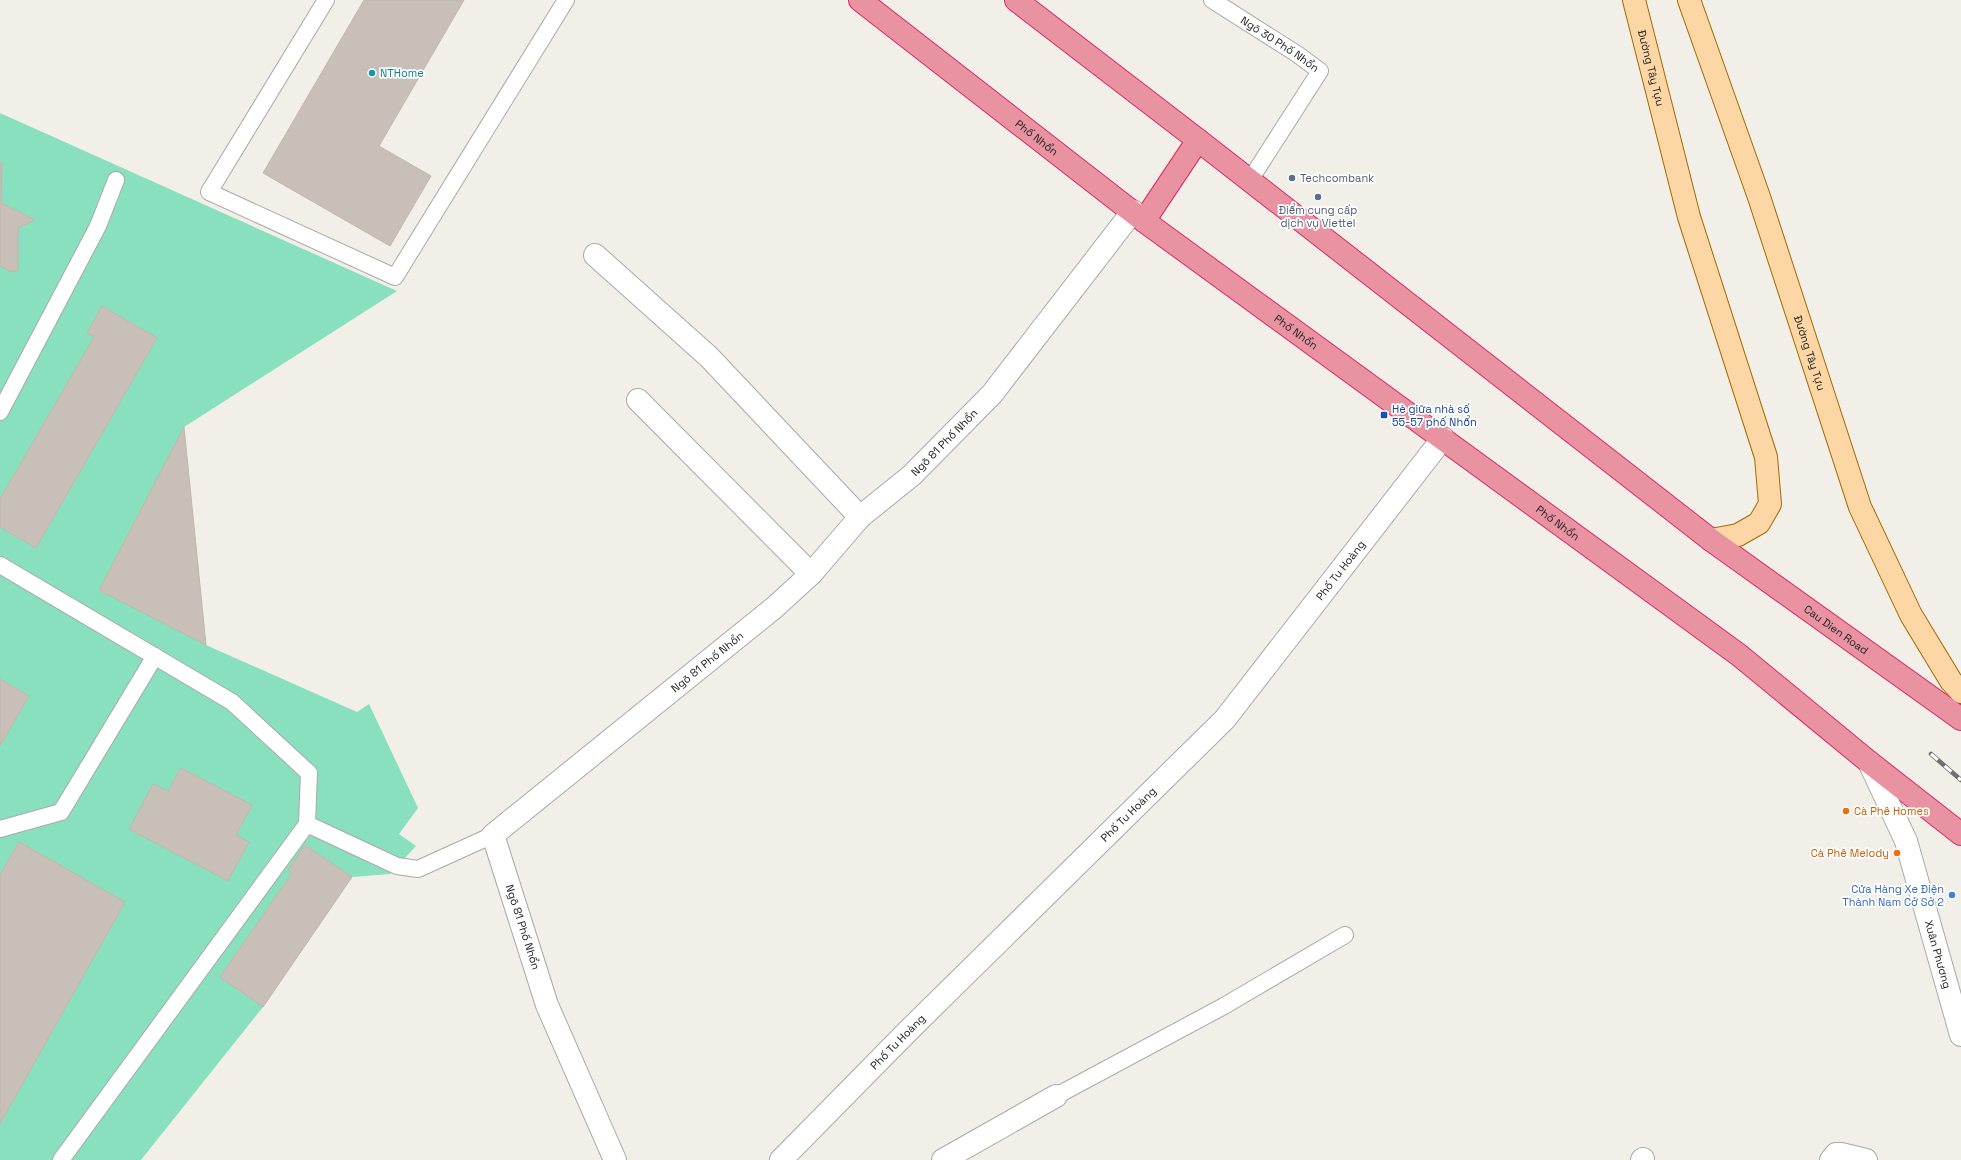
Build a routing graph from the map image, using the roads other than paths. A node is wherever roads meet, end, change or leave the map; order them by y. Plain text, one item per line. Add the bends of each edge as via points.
1 (326, 0) edge
2 (566, 0) edge
3 (860, 0) edge
4 (1016, 0) edge
5 (1212, 0) edge
6 (1634, 0) edge
7 (1689, 0) edge
8 (1198, 140) junction
9 (116, 180) dead end
10 (1250, 180) junction
11 (1138, 216) junction
12 (595, 255) dead end
13 (638, 400) dead end
14 (0, 412) edge
15 (1443, 438) junction
16 (860, 517) junction
17 (1711, 540) junction
18 (0, 565) edge
19 (811, 574) junction
20 (155, 656) junction
21 (1961, 692) edge
22 (1961, 719) edge
23 (1869, 762) junction
24 (307, 824) junction
25 (0, 829) edge
26 (1961, 834) edge
27 (493, 835) junction
28 (1345, 934) dead end
29 (1961, 1035) edge
30 (1056, 1096) joint
31 (61, 1160) edge
32 (615, 1160) edge
33 (781, 1160) edge
34 (944, 1160) edge
35 (1830, 1160) edge
36 (1866, 1160) edge

1 - 2 lane via 209,192 395,277
3 - 11 highway, Phố Nhổn
4 - 8 highway
5 - 10 lane, Ngõ 30 Phố Nhổn via 1320,71
6 - 17 main road, Đường Tây Tựu via 1689,217 1766,457 1770,504 1759,523 1738,535
7 - 21 main road, Đường Tây Tựu via 1759,197 1860,507 1911,615 1951,682
8 - 10 highway
8 - 11 highway
9 - 14 lane via 98,226
10 - 17 highway
11 - 15 highway, Phố Nhổn
11 - 16 street, Ngõ 81 Phố Nhổn via 992,394 912,475
12 - 16 street via 709,356
13 - 19 street
15 - 23 highway, Phố Nhổn via 1739,655
15 - 33 street, Phố Tu Hoàng via 1225,719 916,1022
16 - 19 street, Ngõ 81 Phố Nhổn
17 - 22 highway, Cau Dien Road
18 - 20 lane
19 - 27 street, Ngõ 81 Phố Nhổn via 775,607
20 - 24 lane via 232,702 309,773
20 - 25 lane via 61,812
23 - 26 highway
23 - 29 street, Xuân Phương via 1906,841
24 - 27 lane via 397,866 418,869
24 - 31 lane
27 - 32 street, Ngõ 81 Phố Nhổn via 547,1004
28 - 30 lane via 1224,1006
30 - 34 street
35 - 36 street via 1836,1154 1841,1154

